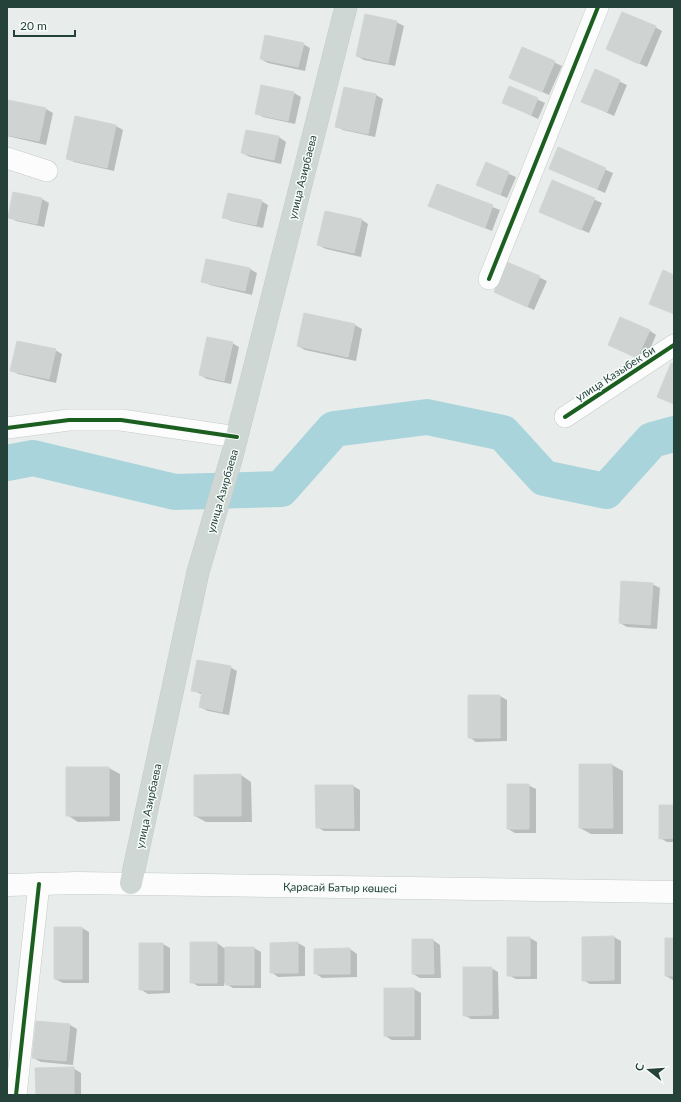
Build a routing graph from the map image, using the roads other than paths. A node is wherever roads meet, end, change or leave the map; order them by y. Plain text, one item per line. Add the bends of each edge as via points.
1 (346, 7) edge
2 (598, 7) edge
3 (7, 158) edge
4 (48, 170) dead end
5 (489, 279) dead end
6 (674, 345) edge
7 (565, 417) dead end
8 (7, 428) edge
9 (234, 446) junction
10 (39, 884) junction
11 (131, 884) junction
12 (7, 885) edge
13 (674, 892) edge
14 (16, 1095) edge

1 - 9 main road, улица Азирбаева
2 - 5 street
3 - 4 street
6 - 7 street, улица Казыбек би
8 - 9 street via 69,420 121,420
9 - 11 main road, улица Азирбаева via 198,572
10 - 11 main road, Қарасай Батыр көшесі
10 - 12 main road, Қарасай Батыр көшесі
10 - 14 street
11 - 13 main road, Қарасай Батыр көшесі

